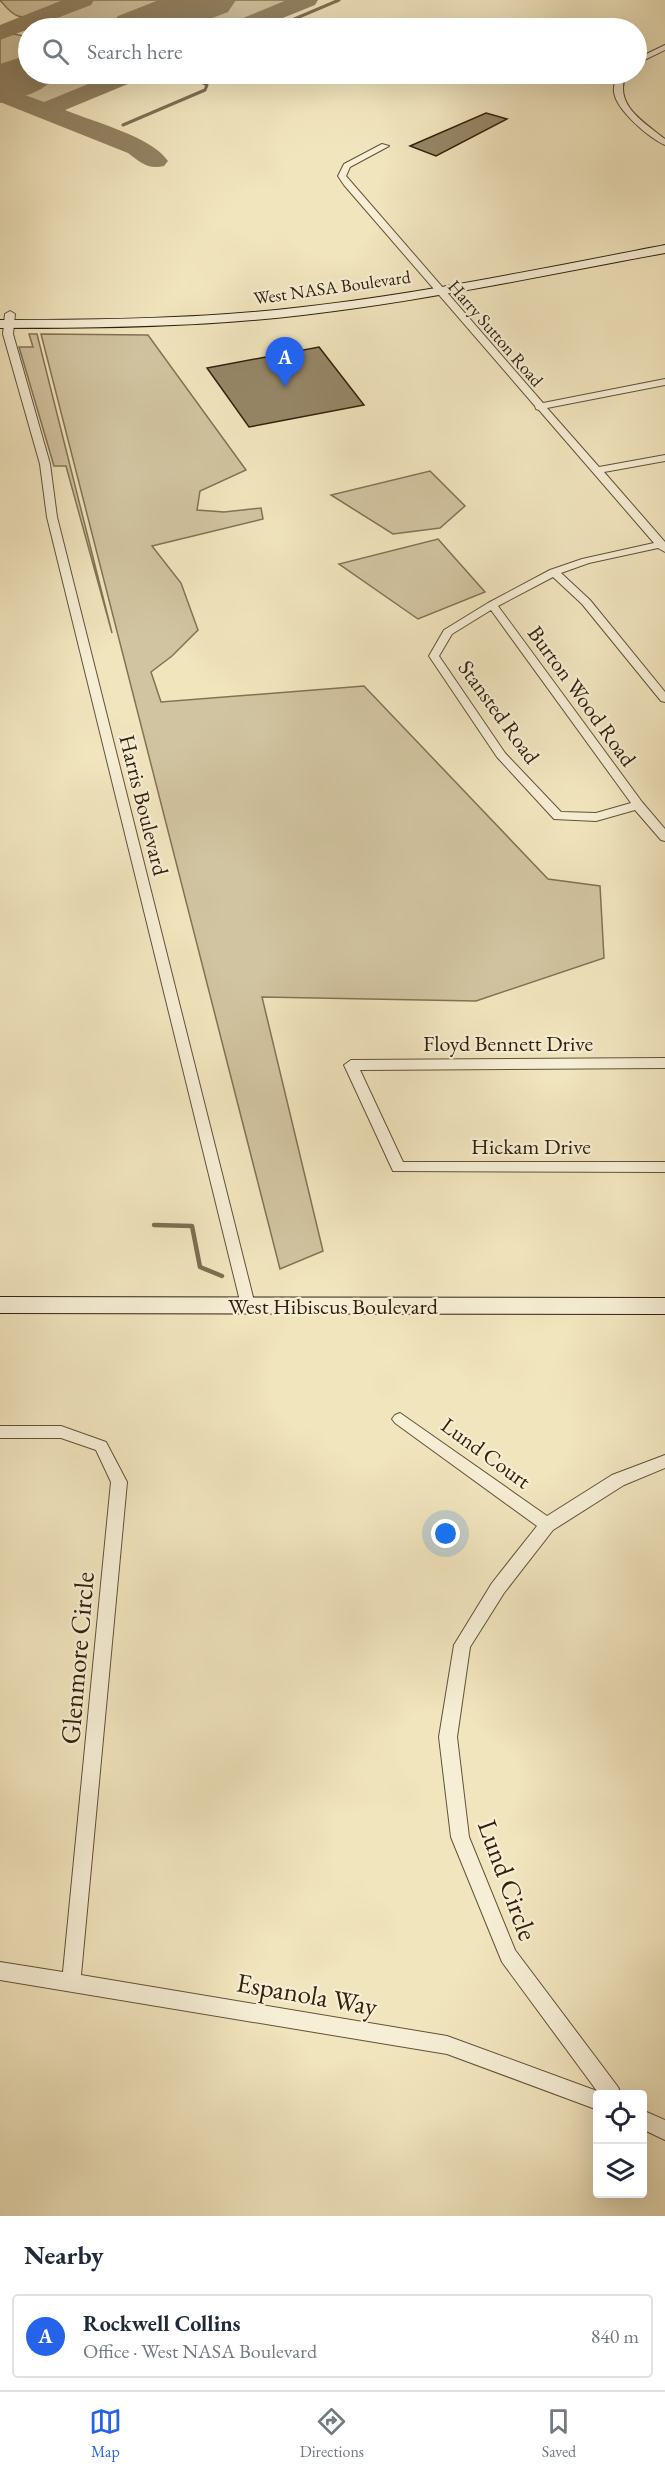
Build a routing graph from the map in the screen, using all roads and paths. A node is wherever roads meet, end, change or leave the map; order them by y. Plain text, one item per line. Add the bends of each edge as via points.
1 (665, 47) edge
2 (647, 56) edge
3 (617, 84) edge
4 (664, 128) edge
5 (650, 130) junction
6 (665, 144) edge
7 (385, 146) dead end
8 (665, 240) edge
9 (665, 249) edge
10 (434, 286) junction
11 (5, 319) edge
12 (665, 382) edge
13 (539, 407) junction
14 (660, 459) edge
15 (665, 470) edge
16 (595, 471) junction
17 (663, 547) edge
18 (554, 572) junction
19 (492, 605) junction
20 (665, 699) edge
21 (638, 805) junction
22 (665, 837) edge
23 (665, 1063) edge
24 (398, 1167) joint
25 (665, 1167) edge
26 (0, 1305) edge
27 (248, 1305) junction
28 (665, 1306) edge
29 (400, 1419) dead end
30 (0, 1432) edge
31 (665, 1461) edge
32 (547, 1524) junction
33 (0, 1971) edge
34 (71, 1981) junction
35 (608, 2090) edge
36 (593, 2100) edge
37 (647, 2121) edge
38 (665, 2130) edge

1 - 2 street
3 - 5 street via 619,98 627,110
4 - 5 street
5 - 6 street
7 - 10 street, Harry Sutton Road via 347,166 342,176
8 - 10 main road, West NASA Boulevard
9 - 10 main road, West NASA Boulevard
10 - 11 main road, West NASA Boulevard via 345,306 232,318 141,323
10 - 13 street, Harry Sutton Road
11 - 27 street, Harris Boulevard via 45,464 52,517
12 - 13 street
13 - 16 street, Harry Sutton Road
14 - 15 street
14 - 16 street
16 - 17 street, Harry Sutton Road
17 - 18 street, Stansted Road via 586,561
18 - 19 street, Stansted Road
18 - 20 street via 586,602
19 - 21 street, Burton Wood Road
19 - 21 street, Stansted Road via 448,632 434,656 501,755 558,816 596,817
21 - 22 street, Burton Wood Road
23 - 24 street, Floyd Bennett Drive via 351,1065
24 - 25 street, Hickam Drive
26 - 27 main road, West Hibiscus Boulevard
27 - 28 main road, West Hibiscus Boulevard
29 - 32 street, Lund Court
30 - 34 street, Glenmore Circle via 62,1432 101,1446 119,1482
31 - 32 street, Lund Circle via 618,1480
32 - 35 street, Lund Circle via 498,1588 462,1645 448,1737 460,1837 508,1956
33 - 34 street, Espanola Way
34 - 36 street, Espanola Way via 447,2045
37 - 38 street

